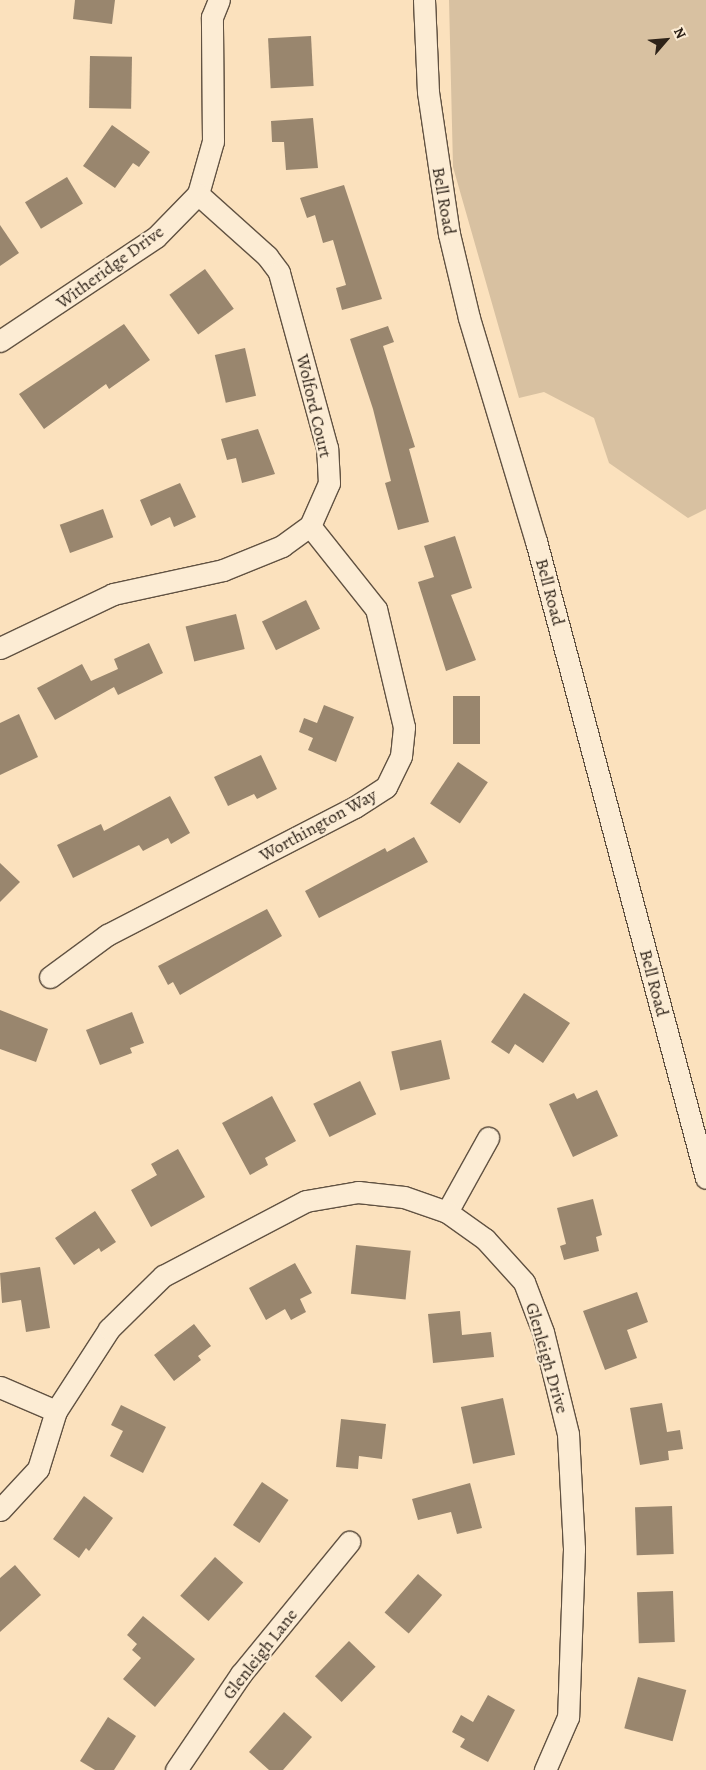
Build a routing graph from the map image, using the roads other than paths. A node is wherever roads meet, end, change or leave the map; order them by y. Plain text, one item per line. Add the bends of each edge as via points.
1 (218, 0) edge
2 (424, 0) edge
3 (198, 194) junction
4 (0, 341) edge
5 (310, 526) junction
6 (0, 648) edge
7 (50, 977) dead end
8 (488, 1138) dead end
9 (706, 1178) edge
10 (447, 1212) junction
11 (0, 1387) edge
12 (56, 1411) junction
13 (0, 1510) edge
14 (349, 1542) dead end
15 (176, 1770) edge
16 (545, 1770) edge

1 - 3 street, Witheridge Drive via 212,17 213,141
2 - 9 street, Bell Road via 435,149 460,281 541,557
3 - 4 street, Witheridge Drive via 156,238
3 - 5 street, Wolford Court via 273,263 292,309 327,448 329,483
5 - 6 street via 256,557 223,570 113,594
5 - 7 street, Worthington Way via 376,609 404,727 401,756 386,787 355,807 107,935
8 - 10 street
10 - 12 street, Glenleigh Drive via 404,1197 358,1192 306,1201 163,1276 109,1329
10 - 16 street, Glenleigh Drive via 485,1239 524,1282 542,1332 568,1434 574,1549 568,1717
11 - 12 street
12 - 13 street, Glenleigh Drive via 38,1469
14 - 15 street, Glenleigh Lane via 241,1674

